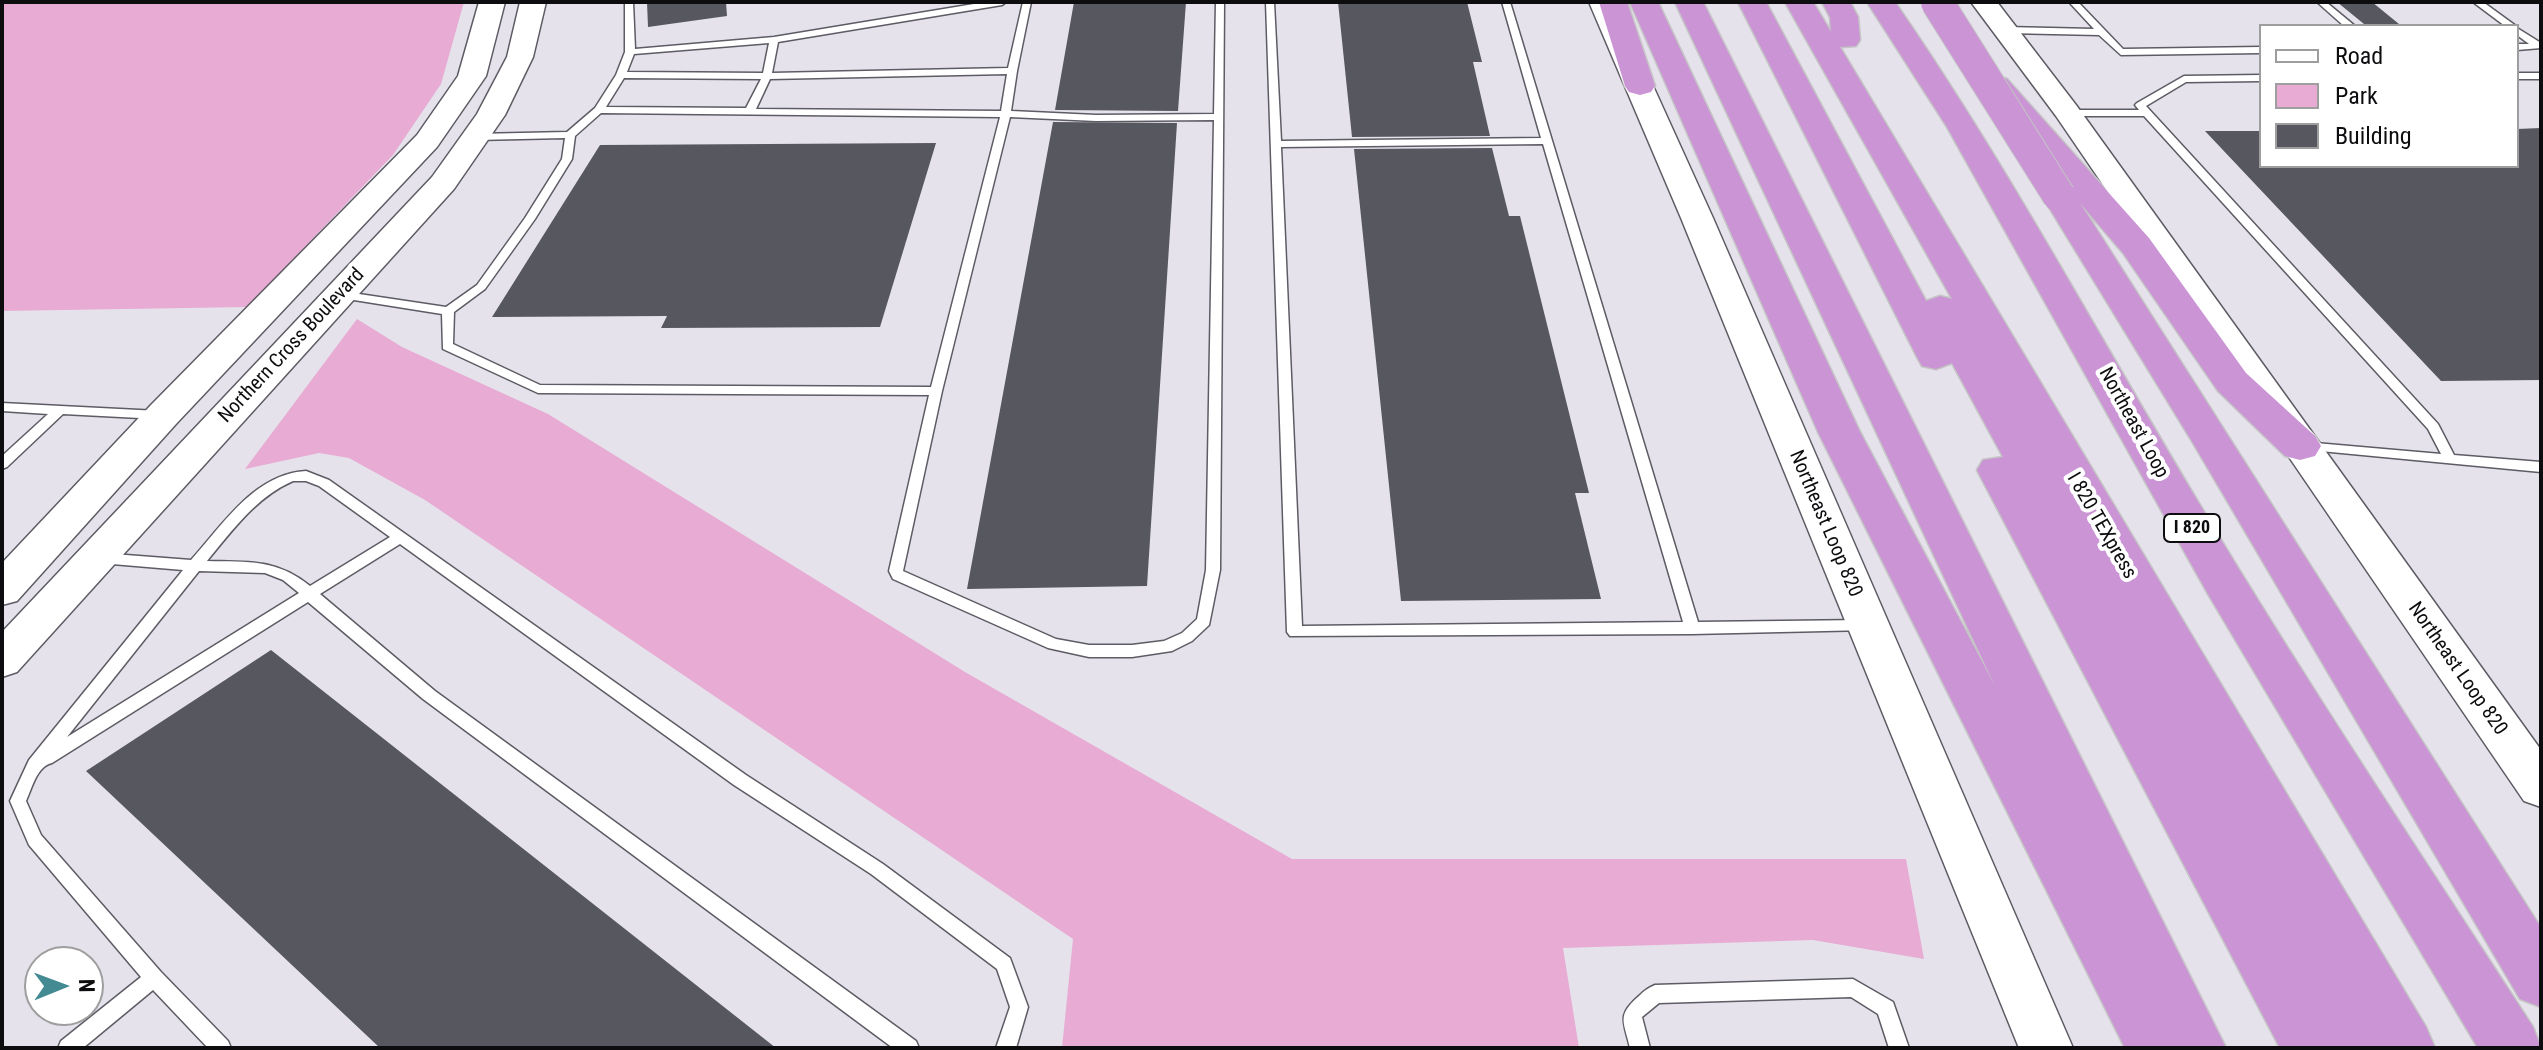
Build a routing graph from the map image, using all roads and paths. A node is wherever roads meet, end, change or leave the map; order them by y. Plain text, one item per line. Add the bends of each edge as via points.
1 (492, 2) edge
2 (533, 2) edge
3 (629, 2) edge
4 (1002, 2) edge
5 (1027, 2) edge
6 (1220, 2) edge
7 (1270, 2) edge
8 (1506, 2) edge
9 (1602, 2) edge
10 (1613, 2) edge
11 (1644, 2) edge
12 (1689, 2) edge
13 (1731, 2) edge
14 (1752, 2) edge
15 (1775, 2) edge
16 (1799, 2) edge
17 (1822, 2) edge
18 (1836, 2) edge
19 (1881, 2) edge
20 (1915, 2) edge
21 (1937, 2) edge
22 (1984, 2) edge
23 (2073, 2) edge
24 (2321, 2) edge
25 (2477, 2) edge
26 (2348, 24) edge
27 (2508, 24) edge
28 (2006, 30) junction
29 (2101, 32) junction
30 (2519, 32) edge
31 (774, 40) junction
32 (1846, 40) junction
33 (2519, 47) edge
34 (2259, 50) edge
35 (630, 52) junction
36 (1012, 71) junction
37 (1654, 74) junction
38 (621, 75) junction
39 (767, 76) junction
40 (2519, 76) edge
41 (2541, 76) edge
42 (2259, 78) edge
43 (751, 109) junction
44 (599, 110) junction
45 (2067, 113) junction
46 (2147, 113) junction
47 (1006, 114) junction
48 (1220, 117) junction
49 (570, 135) junction
50 (476, 137) junction
51 (427, 141) junction
52 (1547, 141) junction
53 (1276, 144) junction
54 (1874, 241) junction
55 (339, 295) junction
56 (448, 311) junction
57 (936, 391) junction
58 (2, 407) edge
59 (60, 410) junction
60 (163, 415) junction
61 (220, 423) junction
62 (2300, 446) junction
63 (2450, 459) junction
64 (2, 464) edge
65 (2541, 467) edge
66 (399, 538) junction
67 (96, 558) junction
68 (195, 566) junction
69 (2, 590) edge
70 (310, 594) junction
71 (1868, 625) junction
72 (1692, 628) junction
73 (2, 660) edge
74 (35, 765) junction
75 (2541, 787) edge
76 (2270, 819) junction
77 (154, 978) junction
78 (2541, 980) edge
79 (68, 1048) edge
80 (221, 1048) edge
81 (909, 1048) edge
82 (1006, 1048) edge
83 (1640, 1048) edge
84 (1899, 1048) edge
85 (2046, 1048) edge
86 (2157, 1048) edge
87 (2196, 1048) edge
88 (2312, 1048) edge
89 (2356, 1048) edge
90 (2405, 1048) edge
91 (2512, 1048) edge

1 - 51 main road via 472,76
2 - 50 main road, Northern Cross Boulevard via 520,57
3 - 35 lane
4 - 31 lane
5 - 36 lane
6 - 48 lane
7 - 53 lane
8 - 52 lane
9 - 37 main road, Northeast Loop 820
10 - 37 highway
11 - 37 highway
12 - 87 highway
13 - 54 highway
14 - 54 highway
15 - 89 highway, I 820 TEXpress via 1908,251
16 - 76 highway, I 820 TEXpress
17 - 32 highway
18 - 32 highway
19 - 91 highway, Northeast Loop / I 820 via 2029,238 2285,683
20 - 62 highway via 2012,102 2136,246 2232,382
21 - 78 highway, bridge
22 - 28 main road, Northeast Loop 820
23 - 29 lane
24 - 26 lane
25 - 27 lane
28 - 29 lane
28 - 45 main road, Northeast Loop 820
29 - 34 lane via 2121,52
30 - 33 lane via 2539,46
31 - 35 lane
31 - 39 lane
32 - 76 highway via 2071,417 2246,739
35 - 38 lane
36 - 39 lane
36 - 47 lane
37 - 71 main road, Northeast Loop 820
37 - 86 highway
38 - 39 lane
38 - 44 lane
39 - 43 lane
40 - 41 lane
42 - 46 lane via 2184,79 2140,105
43 - 44 lane
43 - 47 lane
44 - 49 lane
45 - 46 lane
45 - 62 main road, Northeast Loop 820
46 - 63 lane via 2433,427
47 - 48 lane
47 - 57 lane
48 - 57 lane via 1213,570 1204,621 1167,647 1089,651 1053,644 898,575
49 - 50 lane
49 - 56 lane via 567,159 530,219 481,287
50 - 51 main road
50 - 55 main road, Northern Cross Boulevard via 443,183
51 - 60 main road
52 - 53 lane
52 - 72 lane
53 - 72 lane via 1295,632
54 - 88 highway
55 - 56 lane
55 - 61 main road, Northern Cross Boulevard
56 - 57 lane via 447,346 538,389
58 - 59 lane
59 - 60 lane
59 - 64 lane
60 - 61 main road
60 - 69 main road
61 - 67 main road, Northern Cross Boulevard
62 - 63 lane
62 - 75 main road, Northeast Loop 820
63 - 65 lane
66 - 68 lane via 324,483 303,475 280,480 258,495
66 - 70 lane
66 - 82 lane via 740,780 877,869 1004,964 1019,1007
67 - 68 lane
67 - 73 main road, Northern Cross Boulevard
68 - 70 lane via 266,568 288,576
68 - 74 lane
70 - 74 lane
70 - 81 lane via 429,695
71 - 72 lane
71 - 85 main road, Northeast Loop 820
74 - 77 lane via 18,801 35,840
76 - 90 highway, I 820 TEXpress
77 - 79 lane
77 - 80 lane
83 - 84 lane via 1632,1014 1655,994 1853,988 1886,1008

